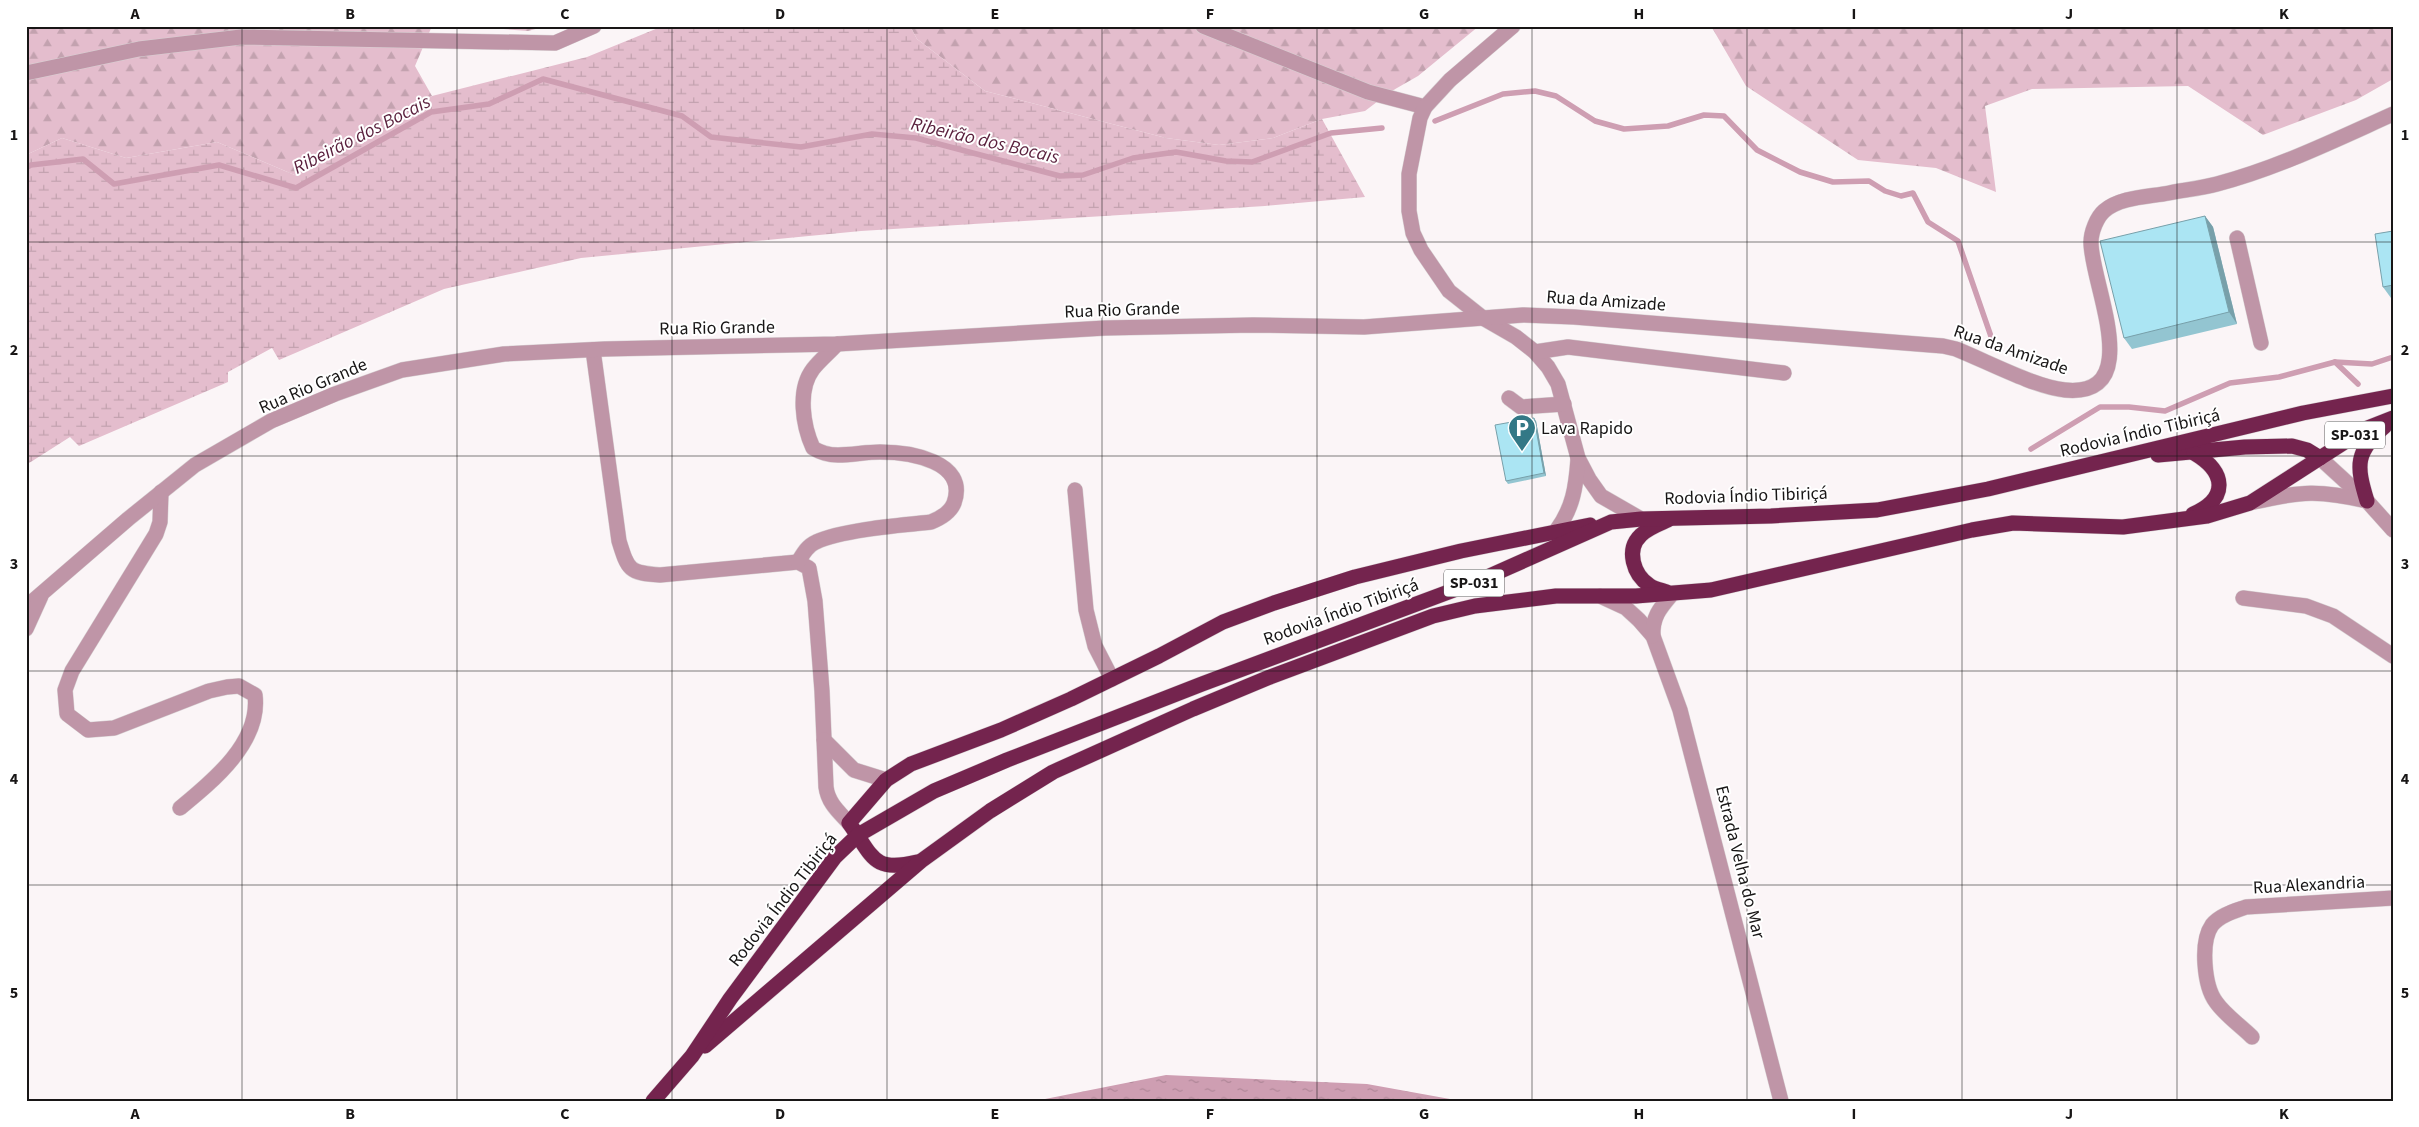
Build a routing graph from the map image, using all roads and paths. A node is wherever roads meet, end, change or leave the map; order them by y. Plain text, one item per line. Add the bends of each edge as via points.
1 (594, 26) edge
2 (1203, 26) edge
3 (1514, 26) edge
4 (26, 73) edge
5 (1425, 107) junction
6 (2393, 114) edge
7 (2236, 238) dead end
8 (1482, 318) junction
9 (2261, 343) dead end
10 (837, 344) junction
11 (592, 350) junction
12 (1535, 352) junction
13 (1784, 373) dead end
14 (2393, 396) edge
15 (1509, 398) dead end
16 (1564, 404) junction
17 (2393, 418) edge
18 (2194, 453) junction
19 (1578, 458) junction
20 (2113, 458) junction
21 (2320, 458) junction
22 (1075, 490) dead end
23 (161, 492) junction
24 (2367, 501) junction
25 (2250, 503) junction
26 (1674, 517) junction
27 (1641, 518) junction
28 (1610, 522) junction
29 (2176, 522) junction
30 (2393, 530) edge
31 (1556, 531) junction
32 (798, 562) junction
33 (43, 593) junction
34 (1672, 594) junction
35 (1600, 596) junction
36 (2243, 598) dead end
37 (26, 607) edge
38 (26, 628) edge
39 (1653, 636) junction
40 (2393, 656) edge
41 (1112, 679) junction
42 (824, 740) junction
43 (886, 780) junction
44 (180, 808) dead end
45 (854, 829) junction
46 (921, 861) junction
47 (2393, 898) edge
48 (2252, 1037) dead end
49 (692, 1056) junction
50 (653, 1101) edge
51 (1781, 1101) edge

1 - 4 street via 555,43 242,37 139,49
2 - 5 street via 1368,92
3 - 5 street via 1445,85
5 - 8 street via 1409,174 1409,211 1413,233 1449,290
6 - 8 street, Rua da Amizade via 2294,158 2244,176 2215,185 2120,202 2103,211 2090,240 2092,261 2109,327 2109,363 2104,377 2081,391 2044,386 1943,346 1574,317 1523,315
7 - 9 street
8 - 10 street, Rua Rio Grande via 1364,327 1105,328
8 - 12 street
10 - 11 street, Rua Rio Grande
10 - 32 street via 812,370 806,384 806,425 813,448 838,455 879,452 920,458 937,463 950,472 957,488 953,504 940,518 836,535 815,542
11 - 23 street, Rua Rio Grande via 504,354 402,370 271,422 195,465
11 - 32 street via 619,541 627,564 639,573 660,575
12 - 13 street via 1568,347
12 - 16 street via 1558,384
14 - 20 highway, Rodovia Índio Tibiriçá / SP-031 via 2303,413
15 - 16 street via 1521,408
16 - 19 street
17 - 21 highway, Rodovia Índio Tibiriçá / SP-031 via 2365,429
17 - 24 highway via 2368,440 2362,451 2359,464
18 - 20 highway
18 - 21 highway via 2292,446
18 - 29 highway via 2208,461 2214,470 2218,490 2216,499 2206,508
19 - 27 street via 1601,496
19 - 31 street via 1573,502
20 - 26 highway, Rodovia Índio Tibiriçá / SP-031 via 1988,489 1877,510
21 - 24 street
21 - 25 highway, Rodovia Índio Tibiriçá / SP-031
22 - 41 street via 1086,610 1095,646
23 - 33 street, Rua Rio Grande
23 - 44 street via 160,522 156,534 72,671 65,690 67,714 88,730 114,728 227,687 239,686 255,695 256,708 249,731 233,757 206,787
24 - 25 street via 2314,492
24 - 30 street
25 - 29 highway, Rodovia Índio Tibiriçá / SP-031
26 - 27 highway, Rodovia Índio Tibiriçá / SP-031
26 - 34 highway via 1641,534 1632,554 1642,580 1651,587
27 - 28 highway, Rodovia Índio Tibiriçá / SP-031
28 - 31 highway
28 - 45 highway, Rodovia Índio Tibiriçá / SP-031 via 1478,581 998,764
29 - 34 highway, Rodovia Índio Tibiriçá / SP-031 via 2123,527 2013,523 1711,590
31 - 41 highway via 1355,577 1274,603 1223,622
32 - 42 street via 809,568 812,576
33 - 37 street, Rua Rio Grande
33 - 38 street
34 - 35 highway, Rodovia Índio Tibiriçá / SP-031
34 - 39 street via 1652,623
35 - 39 street via 1626,608
35 - 46 highway, Rodovia Índio Tibiriçá / SP-031 via 1547,597 1475,606 1433,616 1270,678 1053,772 990,811
36 - 40 street via 2306,606 2333,616
39 - 51 street, Estrada Velha do Mar via 1680,710
41 - 43 highway via 1001,730 911,764
42 - 43 street via 854,770
42 - 45 street via 827,795
43 - 45 highway
45 - 46 highway via 875,861 897,867
45 - 49 highway, Rodovia Índio Tibiriçá / SP-031
46 - 49 highway, Rodovia Índio Tibiriçá / SP-031
47 - 48 street, Rua Alexandria via 2246,907 2225,914 2212,925 2204,954 2206,974 2215,1002
49 - 50 highway, Rodovia Índio Tibiriçá / SP-031

